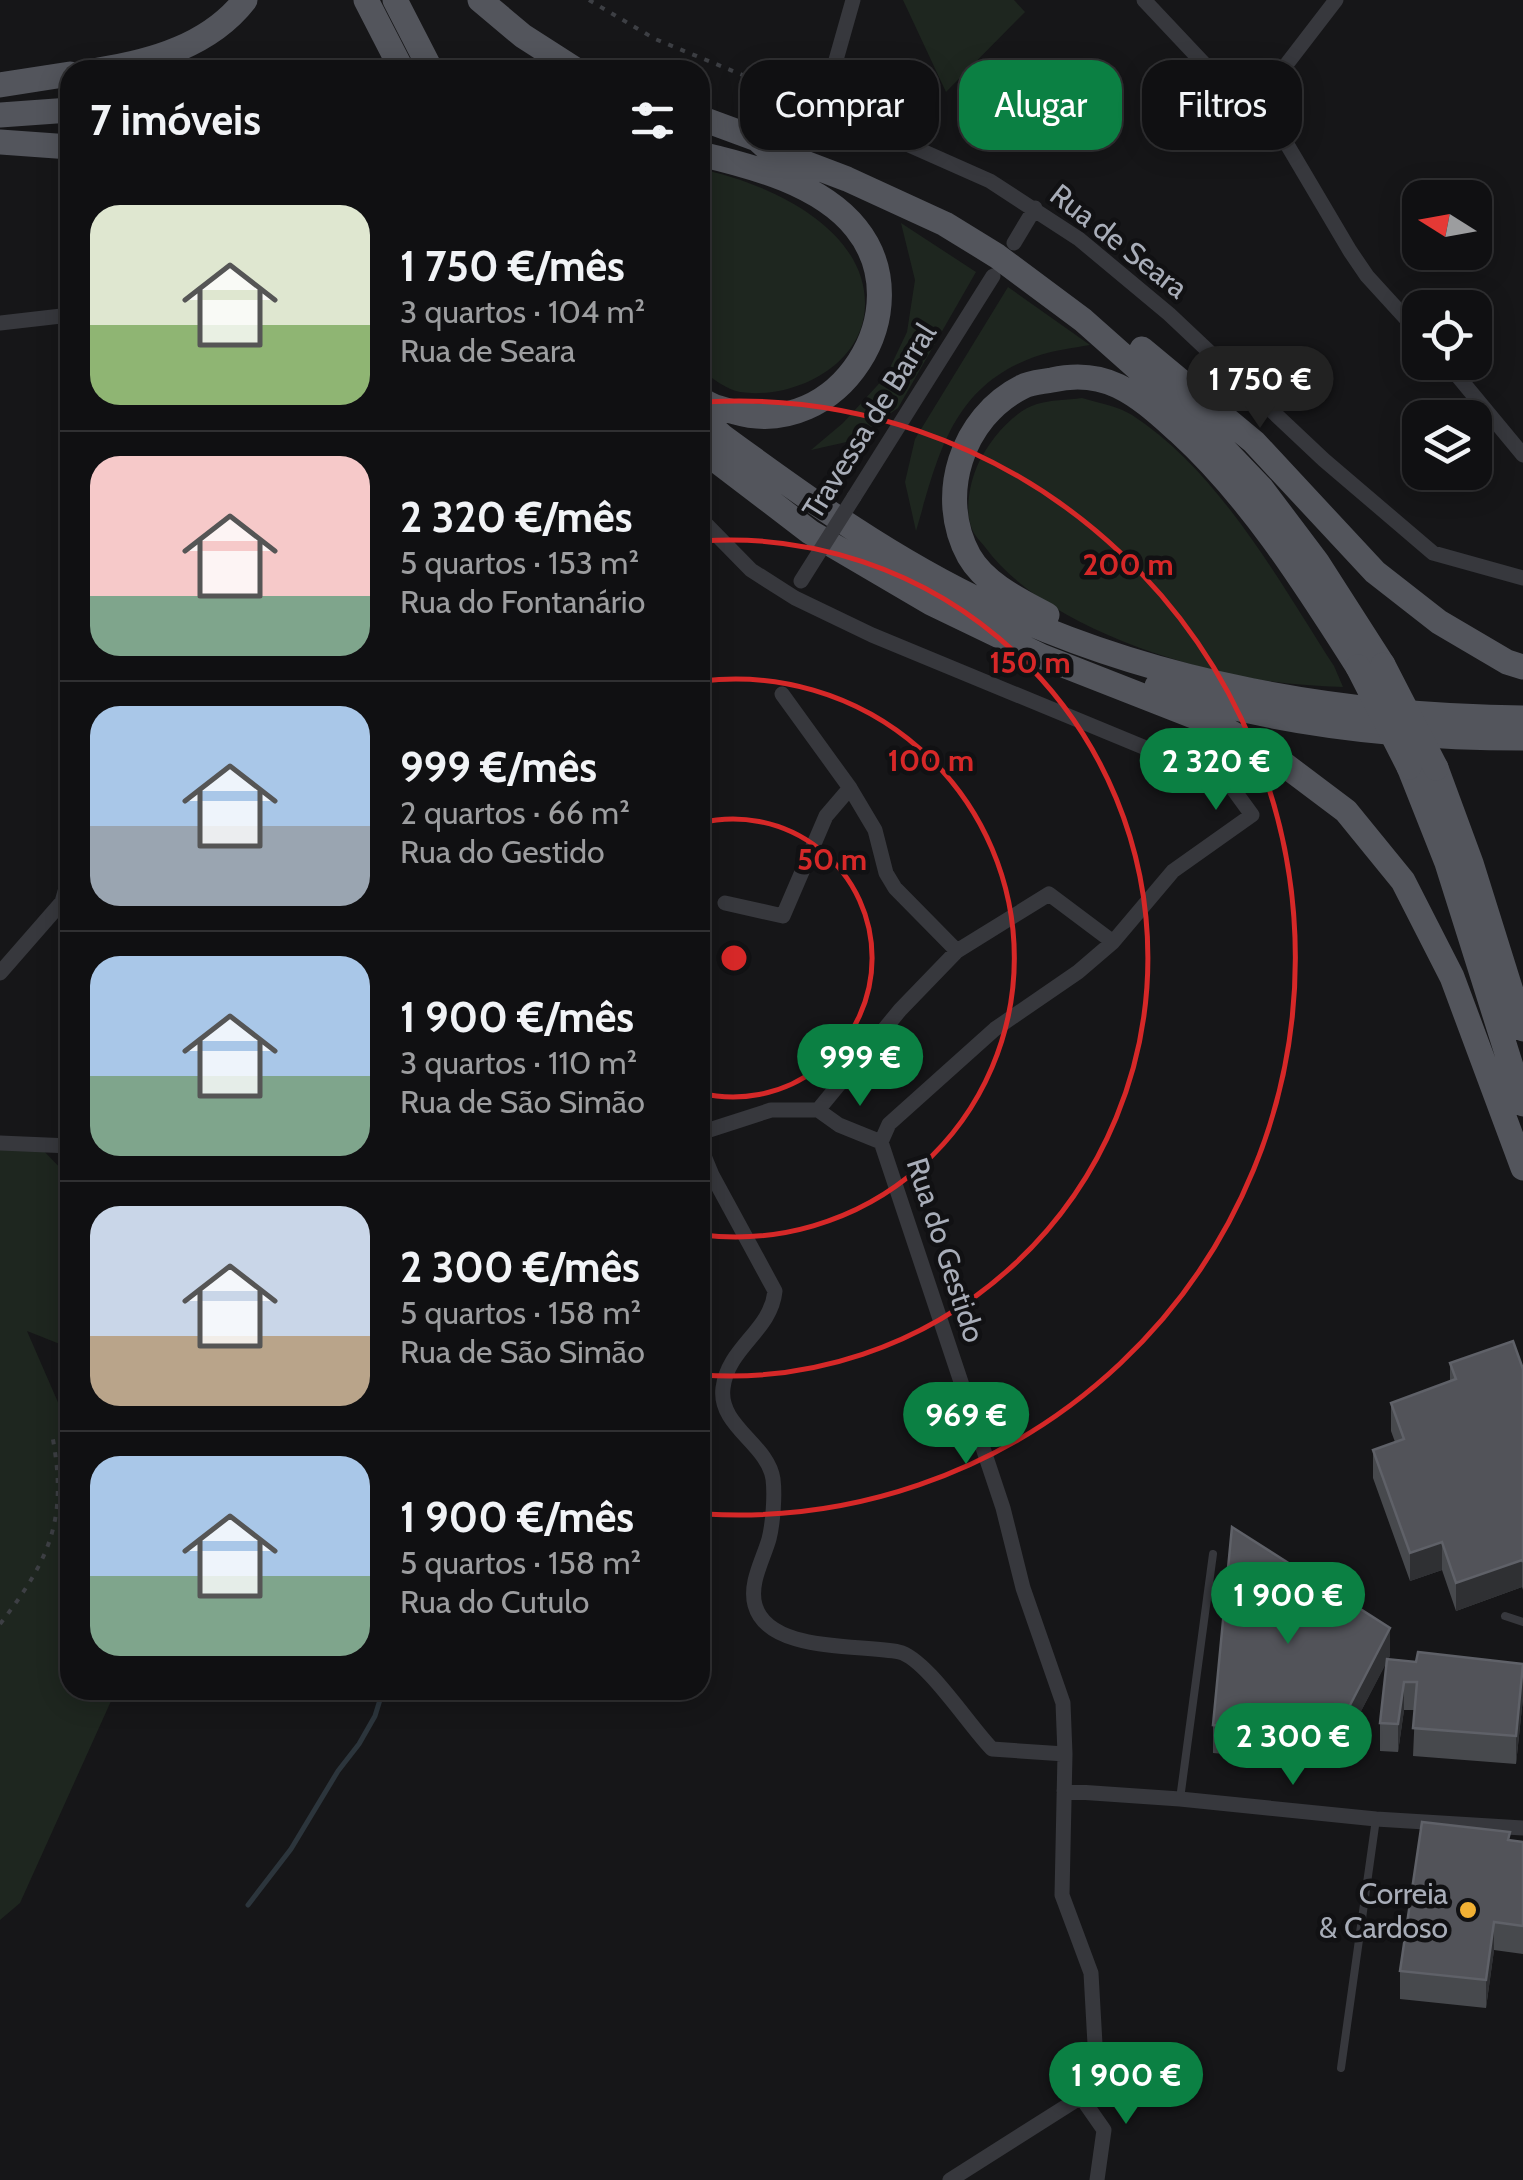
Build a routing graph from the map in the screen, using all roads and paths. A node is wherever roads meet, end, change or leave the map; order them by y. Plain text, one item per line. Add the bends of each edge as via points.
1 (246, 0) edge
2 (366, 0) edge
3 (395, 0) edge
4 (480, 0) edge
5 (589, 0) edge
6 (853, 0) edge
7 (1144, 0) edge
8 (1336, 0) edge
9 (146, 60) edge
10 (397, 60) edge
11 (426, 60) edge
12 (560, 60) edge
13 (708, 60) edge
14 (836, 60) edge
15 (1200, 60) edge
16 (1290, 60) edge
17 (710, 61) edge
18 (740, 73) edge
19 (60, 76) edge
20 (0, 85) edge
21 (60, 111) edge
22 (0, 115) edge
23 (710, 122) edge
24 (60, 130) edge
25 (0, 133) edge
26 (740, 133) edge
27 (710, 137) edge
28 (0, 142) edge
29 (60, 146) edge
30 (740, 146) edge
31 (771, 150) edge
32 (920, 150) edge
33 (1290, 150) edge
34 (710, 157) edge
35 (1034, 208) junction
36 (1001, 258) junction
37 (1402, 313) edge
38 (60, 316) edge
39 (0, 323) edge
40 (1461, 380) edge
41 (710, 405) edge
42 (710, 424) edge
43 (1523, 455) edge
44 (710, 456) edge
45 (710, 528) edge
46 (1523, 578) edge
47 (794, 598) junction
48 (1067, 637) junction
49 (1028, 647) junction
50 (1370, 666) junction
51 (1523, 667) edge
52 (782, 694) dead end
53 (1523, 718) edge
54 (1523, 738) edge
55 (850, 788) junction
56 (725, 903) dead end
57 (60, 904) edge
58 (1114, 942) junction
59 (958, 951) junction
60 (0, 972) edge
61 (1523, 1030) edge
62 (1523, 1104) edge
63 (818, 1110) junction
64 (710, 1130) edge
65 (881, 1142) junction
66 (0, 1143) edge
67 (60, 1146) edge
68 (1523, 1168) edge
69 (710, 1170) edge
70 (52, 1434) dead end
71 (1213, 1554) dead end
72 (1505, 1616) dead end
73 (1523, 1622) edge
74 (0, 1624) edge
75 (1065, 1754) junction
76 (1064, 1792) junction
77 (1180, 1799) junction
78 (1376, 1819) junction
79 (1523, 1828) edge
80 (1341, 2068) dead end
81 (1081, 2097) junction
82 (950, 2180) edge
83 (1097, 2180) edge

1 - 9 main road via 229,21
2 - 10 main road
3 - 11 main road
4 - 12 main road
5 - 13 path
6 - 14 street
7 - 15 street
8 - 16 street
17 - 18 path
19 - 20 main road
21 - 22 main road
23 - 26 main road
24 - 25 main road
27 - 30 main road
28 - 29 main road
31 - 36 main road via 945,224
32 - 35 street, Rua de Seara
33 - 37 street via 1350,252
34 - 41 main road via 788,180 855,227 877,262 880,306 870,344 849,380 820,402 791,415 748,416
35 - 36 street, Travessa de Barral
35 - 46 street, Rua de Seara via 1169,314 1433,554
36 - 47 street, Travessa de Barral, bridge
36 - 50 main road via 1137,365 1262,489 1318,562
36 - 51 main road via 1022,263 1078,301 1254,442 1374,572 1439,622
38 - 39 street
40 - 43 street
42 - 48 main road via 868,539 993,607
44 - 49 main road via 810,532 932,603
45 - 47 street via 751,570
47 - 58 street via 1228,782 1252,815 1173,871
48 - 50 main road via 1049,617 998,588 970,558 954,516 966,440 989,410 1024,385 1075,375 1117,385 1191,443
48 - 53 main road via 1260,694 1450,718
49 - 54 main road via 1254,712 1351,729
49 - 68 main road via 1220,726 1346,811 1403,881 1452,977
50 - 61 main road, bridge via 1436,768
50 - 62 main road, bridge via 1447,863
52 - 55 street
55 - 56 street via 826,816 782,916
55 - 59 street via 875,830 895,888
57 - 60 street
58 - 59 street via 1049,894
58 - 65 street via 995,1029 889,1124
59 - 63 street
63 - 64 street, Rua do Gestido via 771,1110
63 - 65 street, Rua do Gestido
65 - 75 street, Rua do Gestido via 1063,1703
66 - 67 street
69 - 75 street via 775,1291 774,1307 728,1364 722,1394 773,1478 770,1536 754,1582 755,1606 767,1626 786,1638 904,1653 934,1678 992,1749
70 - 74 path via 60,1474 53,1539 33,1582
71 - 77 lane
72 - 73 lane
75 - 76 street, Rua do Gestido
76 - 77 street
76 - 81 street, Rua do Gestido via 1062,1896 1091,1973 1096,2062
77 - 78 street
78 - 79 street
78 - 80 lane
81 - 82 street
81 - 83 street via 1104,2130

